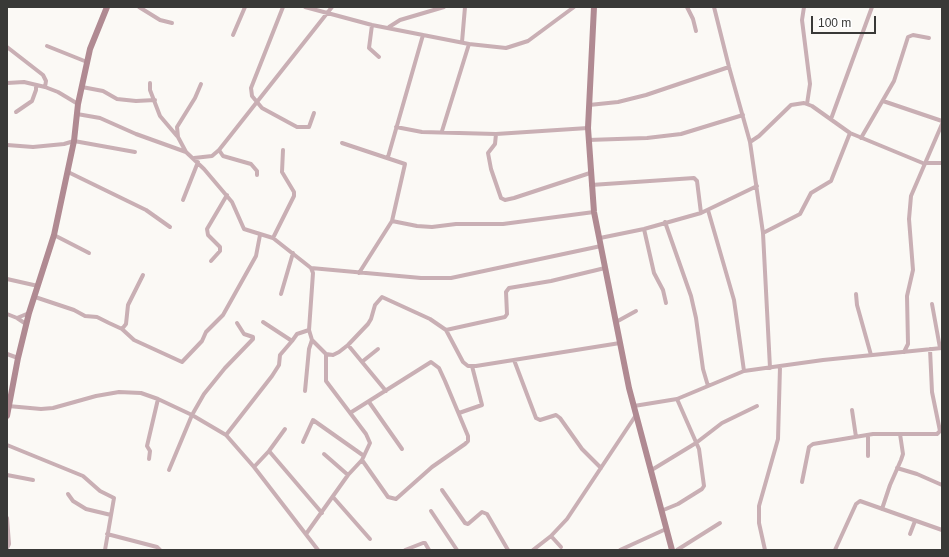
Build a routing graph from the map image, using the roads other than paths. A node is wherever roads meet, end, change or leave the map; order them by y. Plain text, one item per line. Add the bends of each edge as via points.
1 (107, 7) edge
2 (139, 7) edge
3 (245, 7) edge
4 (282, 7) edge
5 (305, 7) edge
6 (332, 7) edge
7 (444, 7) edge
8 (465, 7) edge
9 (574, 7) edge
10 (594, 7) edge
11 (687, 7) edge
12 (714, 7) edge
13 (804, 7) edge
14 (872, 7) edge
15 (326, 14) junction
16 (172, 23) dead end
17 (372, 24) junction
18 (389, 28) junction
19 (696, 30) dead end
20 (233, 35) dead end
21 (423, 35) junction
22 (929, 38) dead end
23 (462, 42) junction
24 (469, 44) junction
25 (47, 46) dead end
26 (7, 47) edge
27 (379, 57) dead end
28 (87, 62) junction
29 (728, 67) junction
30 (7, 83) edge
31 (150, 83) dead end
32 (201, 84) dead end
33 (36, 85) junction
34 (45, 87) junction
35 (82, 87) junction
36 (155, 100) junction
37 (883, 101) junction
38 (257, 103) junction
39 (78, 104) junction
40 (807, 104) junction
41 (589, 105) junction
42 (16, 112) dead end
43 (77, 114) junction
44 (314, 114) dead end
45 (744, 115) junction
46 (831, 119) junction
47 (942, 123) edge
48 (396, 127) junction
49 (588, 128) junction
50 (442, 131) junction
51 (850, 133) junction
52 (496, 134) junction
53 (178, 137) junction
54 (860, 138) junction
55 (588, 140) junction
56 (74, 141) junction
57 (750, 142) junction
58 (342, 143) dead end
59 (7, 145) edge
60 (219, 150) junction
61 (283, 150) dead end
62 (135, 152) dead end
63 (186, 152) junction
64 (388, 157) junction
65 (194, 158) junction
66 (198, 162) junction
67 (926, 163) junction
68 (942, 163) edge
69 (68, 172) junction
70 (590, 174) junction
71 (257, 175) dead end
72 (592, 185) junction
73 (757, 186) junction
74 (227, 195) junction
75 (183, 200) dead end
76 (708, 210) junction
77 (594, 212) junction
78 (701, 212) junction
79 (392, 221) junction
80 (665, 222) junction
81 (170, 227) dead end
82 (644, 229) junction
83 (763, 233) junction
84 (54, 235) junction
85 (260, 235) junction
86 (273, 238) junction
87 (600, 238) junction
88 (601, 246) junction
89 (89, 253) dead end
90 (292, 253) junction
91 (211, 261) dead end
92 (311, 268) junction
93 (605, 268) junction
94 (358, 273) junction
95 (143, 275) dead end
96 (7, 279) edge
97 (38, 286) junction
98 (281, 294) dead end
99 (856, 294) dead end
100 (35, 297) junction
101 (666, 303) dead end
102 (932, 304) dead end
103 (636, 311) dead end
104 (29, 313) junction
105 (7, 314) edge
106 (17, 318) junction
107 (263, 322) dead end
108 (616, 322) junction
109 (237, 323) dead end
110 (26, 324) junction
111 (122, 329) junction
112 (309, 330) junction
113 (446, 330) junction
114 (312, 340) junction
115 (292, 341) junction
116 (620, 343) junction
117 (908, 344) junction
118 (348, 345) junction
119 (941, 348) edge
120 (378, 349) dead end
121 (930, 349) junction
122 (912, 351) junction
123 (904, 352) junction
124 (7, 354) edge
125 (326, 354) junction
126 (871, 356) junction
127 (18, 358) junction
128 (514, 360) junction
129 (363, 361) junction
130 (472, 366) junction
131 (780, 367) junction
132 (770, 368) junction
133 (744, 371) junction
134 (708, 386) junction
135 (305, 391) dead end
136 (386, 391) junction
137 (158, 399) junction
138 (678, 399) junction
139 (370, 402) junction
140 (8, 406) edge
141 (634, 406) junction
142 (757, 406) dead end
143 (852, 410) dead end
144 (350, 413) junction
145 (459, 413) junction
146 (192, 415) junction
147 (636, 415) junction
148 (7, 416) edge
149 (285, 429) dead end
150 (900, 434) junction
151 (226, 435) junction
152 (868, 435) junction
153 (856, 437) junction
154 (303, 442) dead end
155 (696, 443) junction
156 (7, 445) edge
157 (402, 449) dead end
158 (269, 451) junction
159 (324, 454) dead end
160 (868, 456) dead end
161 (363, 458) junction
162 (149, 459) dead end
163 (254, 468) junction
164 (601, 468) junction
165 (897, 468) junction
166 (169, 470) dead end
167 (650, 470) junction
168 (7, 475) edge
169 (348, 475) junction
170 (33, 480) dead end
171 (802, 482) dead end
172 (942, 485) edge
173 (442, 490) dead end
174 (68, 494) dead end
175 (333, 497) junction
176 (882, 509) junction
177 (431, 511) dead end
178 (661, 512) junction
179 (322, 513) junction
180 (111, 515) junction
181 (7, 518) edge
182 (915, 521) junction
183 (720, 523) dead end
184 (666, 529) junction
185 (942, 530) edge
186 (107, 534) junction
187 (306, 534) junction
188 (910, 534) dead end
189 (551, 536) junction
190 (370, 539) dead end
191 (561, 547) dead end
192 (7, 548) edge
193 (539, 548) edge
194 (105, 550) edge
195 (160, 550) edge
196 (318, 550) edge
197 (405, 550) edge
198 (429, 550) edge
199 (457, 550) edge
200 (508, 550) edge
201 (533, 550) edge
202 (620, 550) edge
203 (672, 550) edge
204 (677, 550) edge
205 (765, 550) edge
206 (835, 550) edge

1 - 28 street
2 - 16 street via 160,20
3 - 20 street
4 - 38 street via 251,88 252,96
5 - 15 street
6 - 15 street
7 - 18 street via 400,20
8 - 23 street
9 - 24 street via 528,41 518,45 490,48
10 - 41 street
11 - 19 street
12 - 29 street
13 - 40 street via 802,20 810,84
14 - 46 street
15 - 17 street
15 - 38 street
17 - 18 street
17 - 27 street via 369,48
18 - 21 street
21 - 23 street
21 - 48 street
22 - 37 street via 913,35 908,37 894,81
23 - 24 street
24 - 50 street
25 - 28 street
26 - 34 street via 43,75
28 - 35 street
29 - 41 street via 646,95 614,103
29 - 45 street
30 - 33 street via 24,82
31 - 36 street
32 - 53 street via 177,127
33 - 34 street
33 - 42 street via 32,101
34 - 39 street
35 - 36 street via 103,91 117,99
35 - 39 street
36 - 53 street via 160,116
37 - 47 street
37 - 54 street
38 - 44 street via 277,117 303,128 309,127
38 - 60 street
39 - 43 street
40 - 46 street
40 - 57 street via 791,105
41 - 49 street
43 - 56 street
43 - 63 street via 100,118
45 - 55 street via 681,134
45 - 57 street
46 - 51 street
47 - 67 street
48 - 50 street via 422,132
48 - 64 street
49 - 52 street
49 - 55 street
50 - 52 street
51 - 54 street
51 - 83 street via 831,182 811,193 800,214
52 - 70 street via 496,142 488,153 501,198 505,200
53 - 63 street
54 - 67 street
55 - 70 street
56 - 59 street via 33,146
56 - 62 street
56 - 69 street
57 - 73 street
58 - 64 street
60 - 65 street via 212,156
60 - 71 street via 224,157 251,164
61 - 86 street via 282,172 294,196
63 - 65 street
64 - 79 street via 403,162 406,167
65 - 66 street
66 - 74 street
66 - 75 street
67 - 68 street
67 - 117 street via 911,196 909,212 913,270 908,296
69 - 81 street via 146,210
69 - 84 street
70 - 72 street
72 - 77 street
72 - 78 street via 694,178 697,181
73 - 76 street
73 - 83 street
74 - 85 street via 244,229
74 - 91 street via 207,230 208,235 220,247 218,254
76 - 78 street
76 - 133 street via 734,300
77 - 79 street via 503,224 432,227
77 - 87 street
78 - 80 street
79 - 94 street
80 - 82 street
80 - 134 street via 691,296
82 - 87 street
82 - 101 street via 654,273 663,290
83 - 132 street
84 - 89 street
84 - 97 street
85 - 86 street
85 - 111 street via 256,256 223,314 184,361 179,362 139,342
86 - 90 street
87 - 88 street
88 - 93 street
88 - 94 street via 451,278
90 - 92 street
90 - 98 street
92 - 94 street
92 - 112 street via 313,273
93 - 108 street
93 - 113 street via 509,288 506,292 505,317
95 - 111 street via 128,305 126,324
96 - 97 street
97 - 100 street
99 - 126 street
100 - 104 street
100 - 111 street
102 - 119 street
103 - 108 street
104 - 106 street
104 - 110 street
105 - 106 street
106 - 110 street
107 - 115 street
108 - 116 street
109 - 146 street via 244,334 253,339 214,381
110 - 127 street
112 - 114 street
112 - 115 street via 297,334
113 - 118 street via 430,319 382,297 375,305 368,324
113 - 130 street via 463,362
114 - 125 street
114 - 135 street
115 - 151 street via 280,355 272,376
116 - 128 street
116 - 141 street
117 - 122 street
117 - 123 street
118 - 125 street via 333,355
118 - 129 street
119 - 121 street
120 - 129 street
121 - 122 street
121 - 150 street via 932,392 940,432
122 - 123 street
123 - 126 street
124 - 127 street
125 - 144 street via 325,378
126 - 131 street
127 - 140 street
128 - 130 street
128 - 164 street via 536,418 540,420 556,415 560,418 582,449
129 - 136 street
130 - 145 street via 482,405
131 - 132 street
131 - 205 street via 778,439 758,506
132 - 133 street
133 - 134 street
134 - 138 street
136 - 139 street
136 - 145 street via 431,362 438,368
137 - 140 street via 120,392 53,408
137 - 146 street
137 - 162 street via 147,446 150,451
138 - 141 street
138 - 155 street
139 - 144 street
139 - 157 street
140 - 148 street
141 - 147 street
142 - 155 street via 722,423
143 - 153 street
144 - 161 street via 369,440 370,447
145 - 161 street via 468,441 432,467 396,499 388,497
146 - 151 street
146 - 166 street
147 - 164 street
147 - 167 street
149 - 158 street
150 - 152 street
150 - 165 street via 903,454
151 - 163 street
152 - 153 street
152 - 160 street
153 - 171 street via 811,445
154 - 161 street via 313,420
155 - 167 street
155 - 178 street via 702,464 704,488
156 - 180 street via 86,477 100,491 114,498
158 - 163 street
158 - 179 street
159 - 169 street
161 - 169 street
163 - 187 street
164 - 189 street via 567,519
165 - 172 street
165 - 176 street
167 - 178 street
168 - 170 street
169 - 175 street
173 - 200 street via 465,523 468,524 482,512 488,514
174 - 180 street via 86,509
175 - 179 street
175 - 190 street
176 - 182 street
176 - 206 street via 862,501 856,504
177 - 199 street
178 - 184 street
179 - 187 street
180 - 186 street
181 - 192 street
182 - 185 street
182 - 188 street
183 - 204 street
184 - 202 street
184 - 203 street
186 - 194 street
186 - 195 street via 158,547
187 - 196 street
189 - 191 street
189 - 193 street
193 - 201 street
197 - 198 street via 425,543

